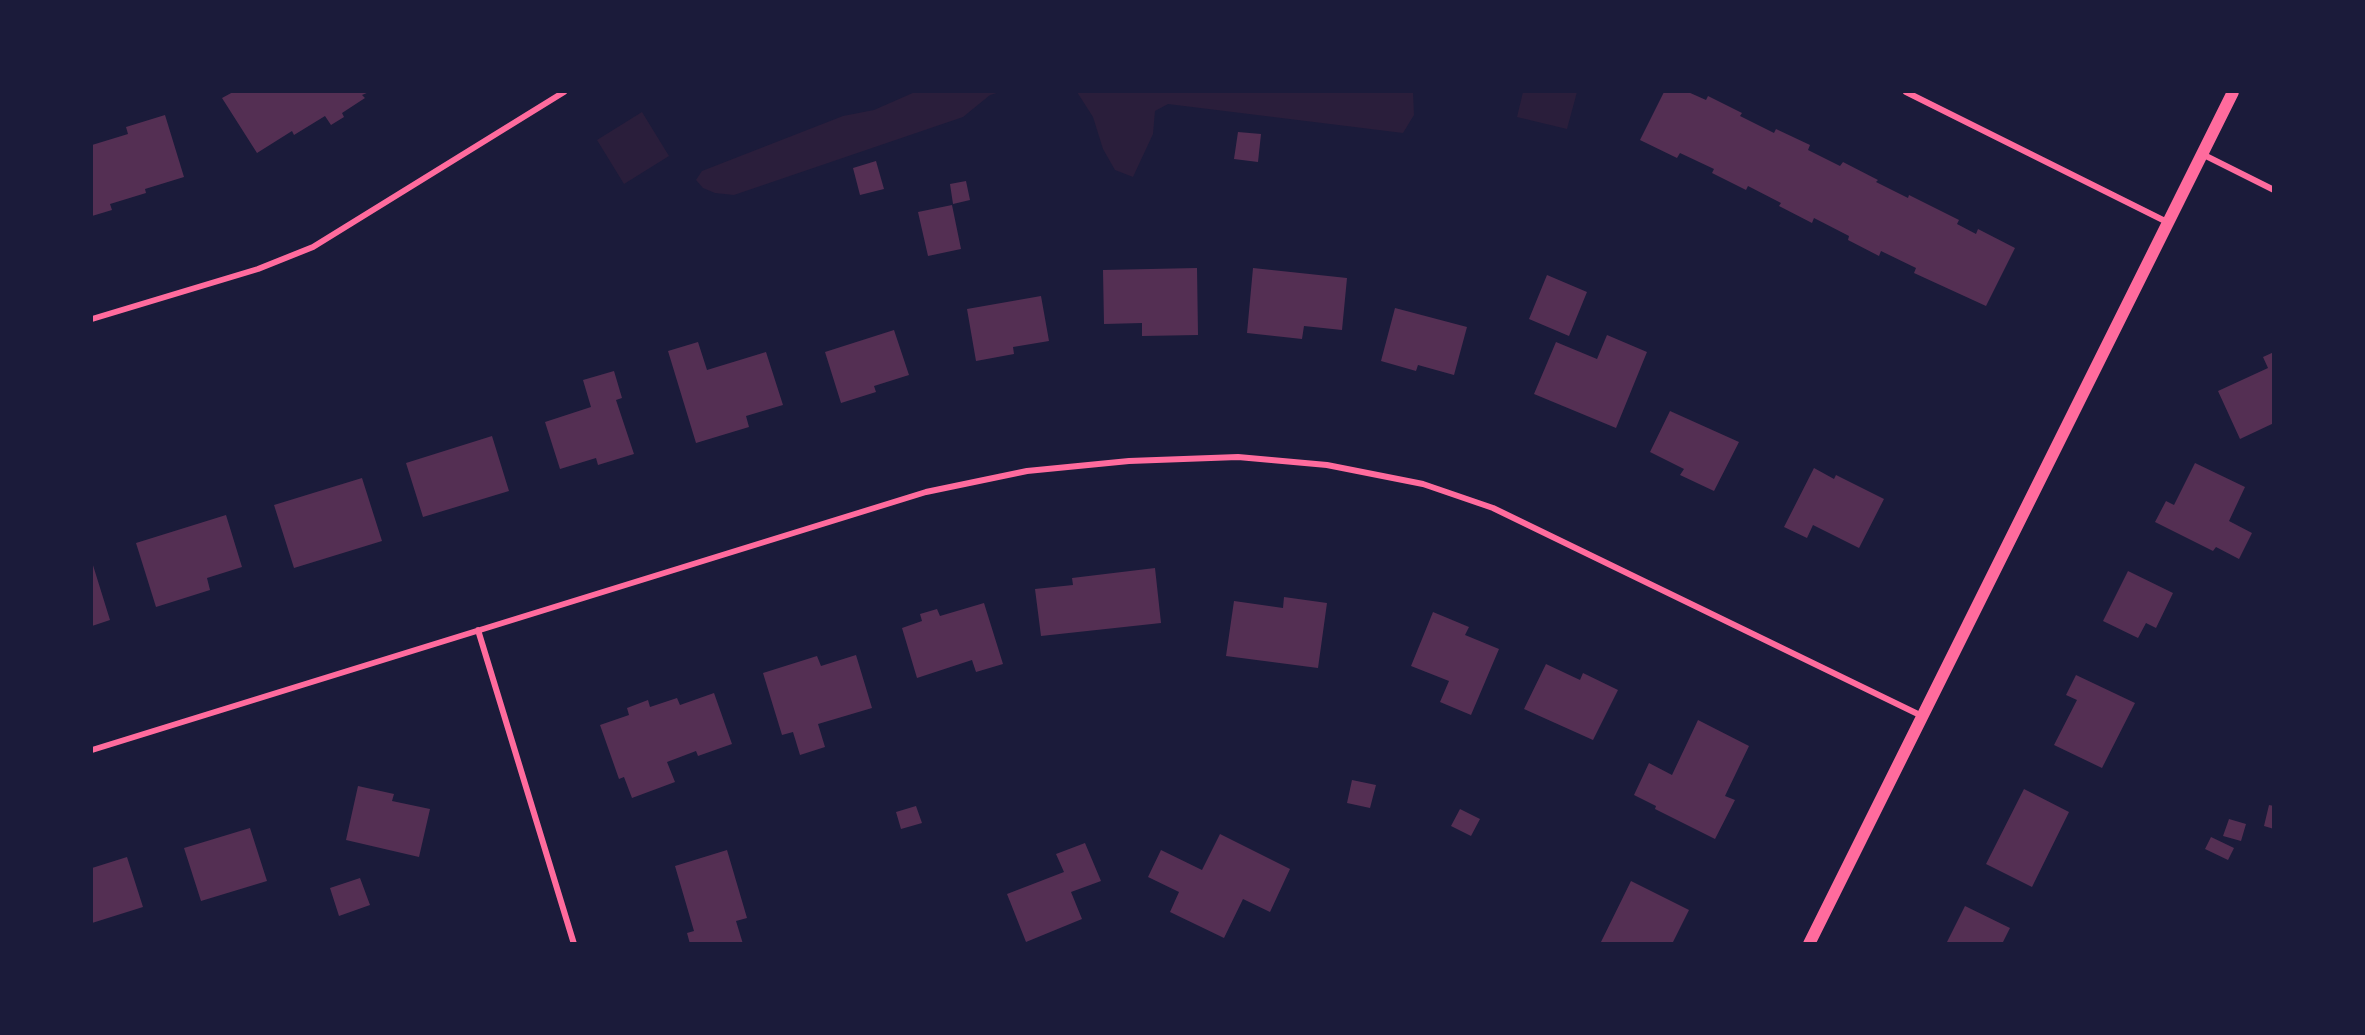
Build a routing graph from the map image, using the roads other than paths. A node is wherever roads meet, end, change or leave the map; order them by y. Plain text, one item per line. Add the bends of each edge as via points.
1 (564, 92) edge
2 (1906, 92) edge
3 (2233, 92) edge
4 (2202, 154) junction
5 (2274, 190) edge
6 (2167, 222) junction
7 (92, 319) edge
8 (478, 630) junction
9 (1923, 717) junction
10 (92, 750) edge
11 (574, 944) edge
12 (1809, 944) edge

1 - 7 street via 313,247 258,269
2 - 6 street
3 - 4 main road
4 - 5 street
4 - 6 main road
6 - 9 main road
8 - 9 street via 926,492 1027,471 1129,461 1238,457 1327,465 1423,484 1493,508
8 - 10 street
8 - 11 street
9 - 12 main road

